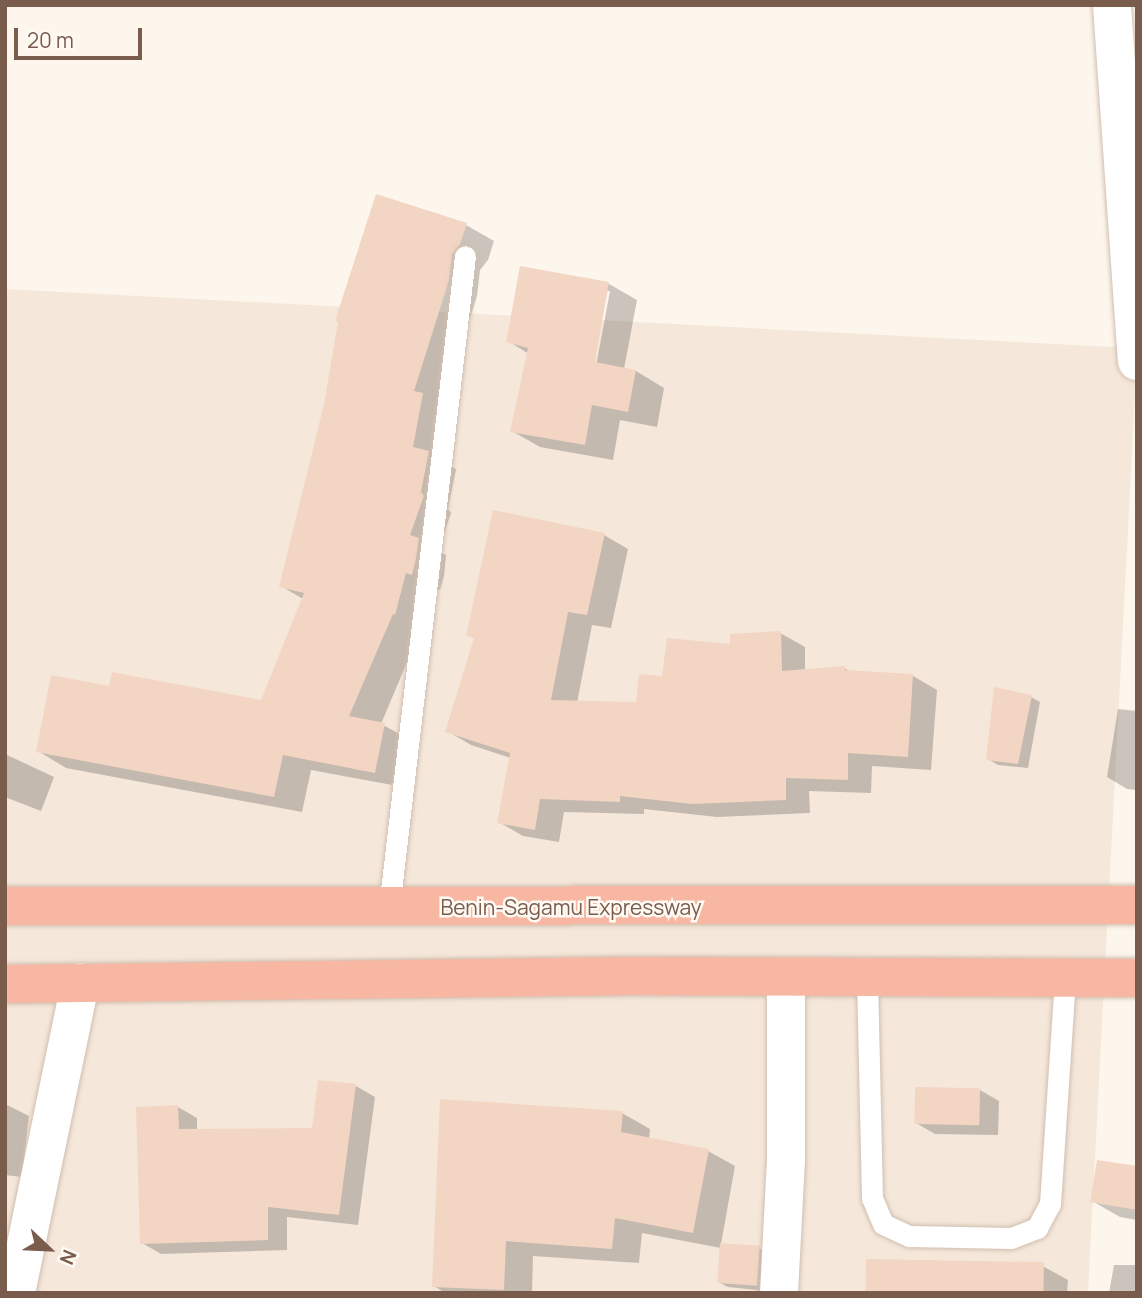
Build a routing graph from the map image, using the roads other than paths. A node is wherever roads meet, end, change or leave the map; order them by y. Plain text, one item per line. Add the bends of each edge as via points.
1 (1112, 5) edge
2 (464, 256) dead end
3 (1137, 361) edge
4 (1137, 905) edge
5 (5, 906) edge
6 (389, 908) junction
7 (786, 977) junction
8 (867, 977) junction
9 (1065, 978) junction
10 (1137, 978) edge
11 (80, 983) junction
12 (5, 984) edge
13 (16, 1293) edge
14 (779, 1293) edge

1 - 3 street
2 - 6 lane
4 - 6 highway, Benin-Sagamu Expressway
5 - 6 highway, Benin-Sagamu Expressway
7 - 8 highway
7 - 11 highway
7 - 14 street via 786,1160
8 - 9 highway
8 - 9 lane via 872,1198 883,1224 909,1236 1011,1238 1037,1228 1050,1204
9 - 10 highway
11 - 12 highway
11 - 13 street

